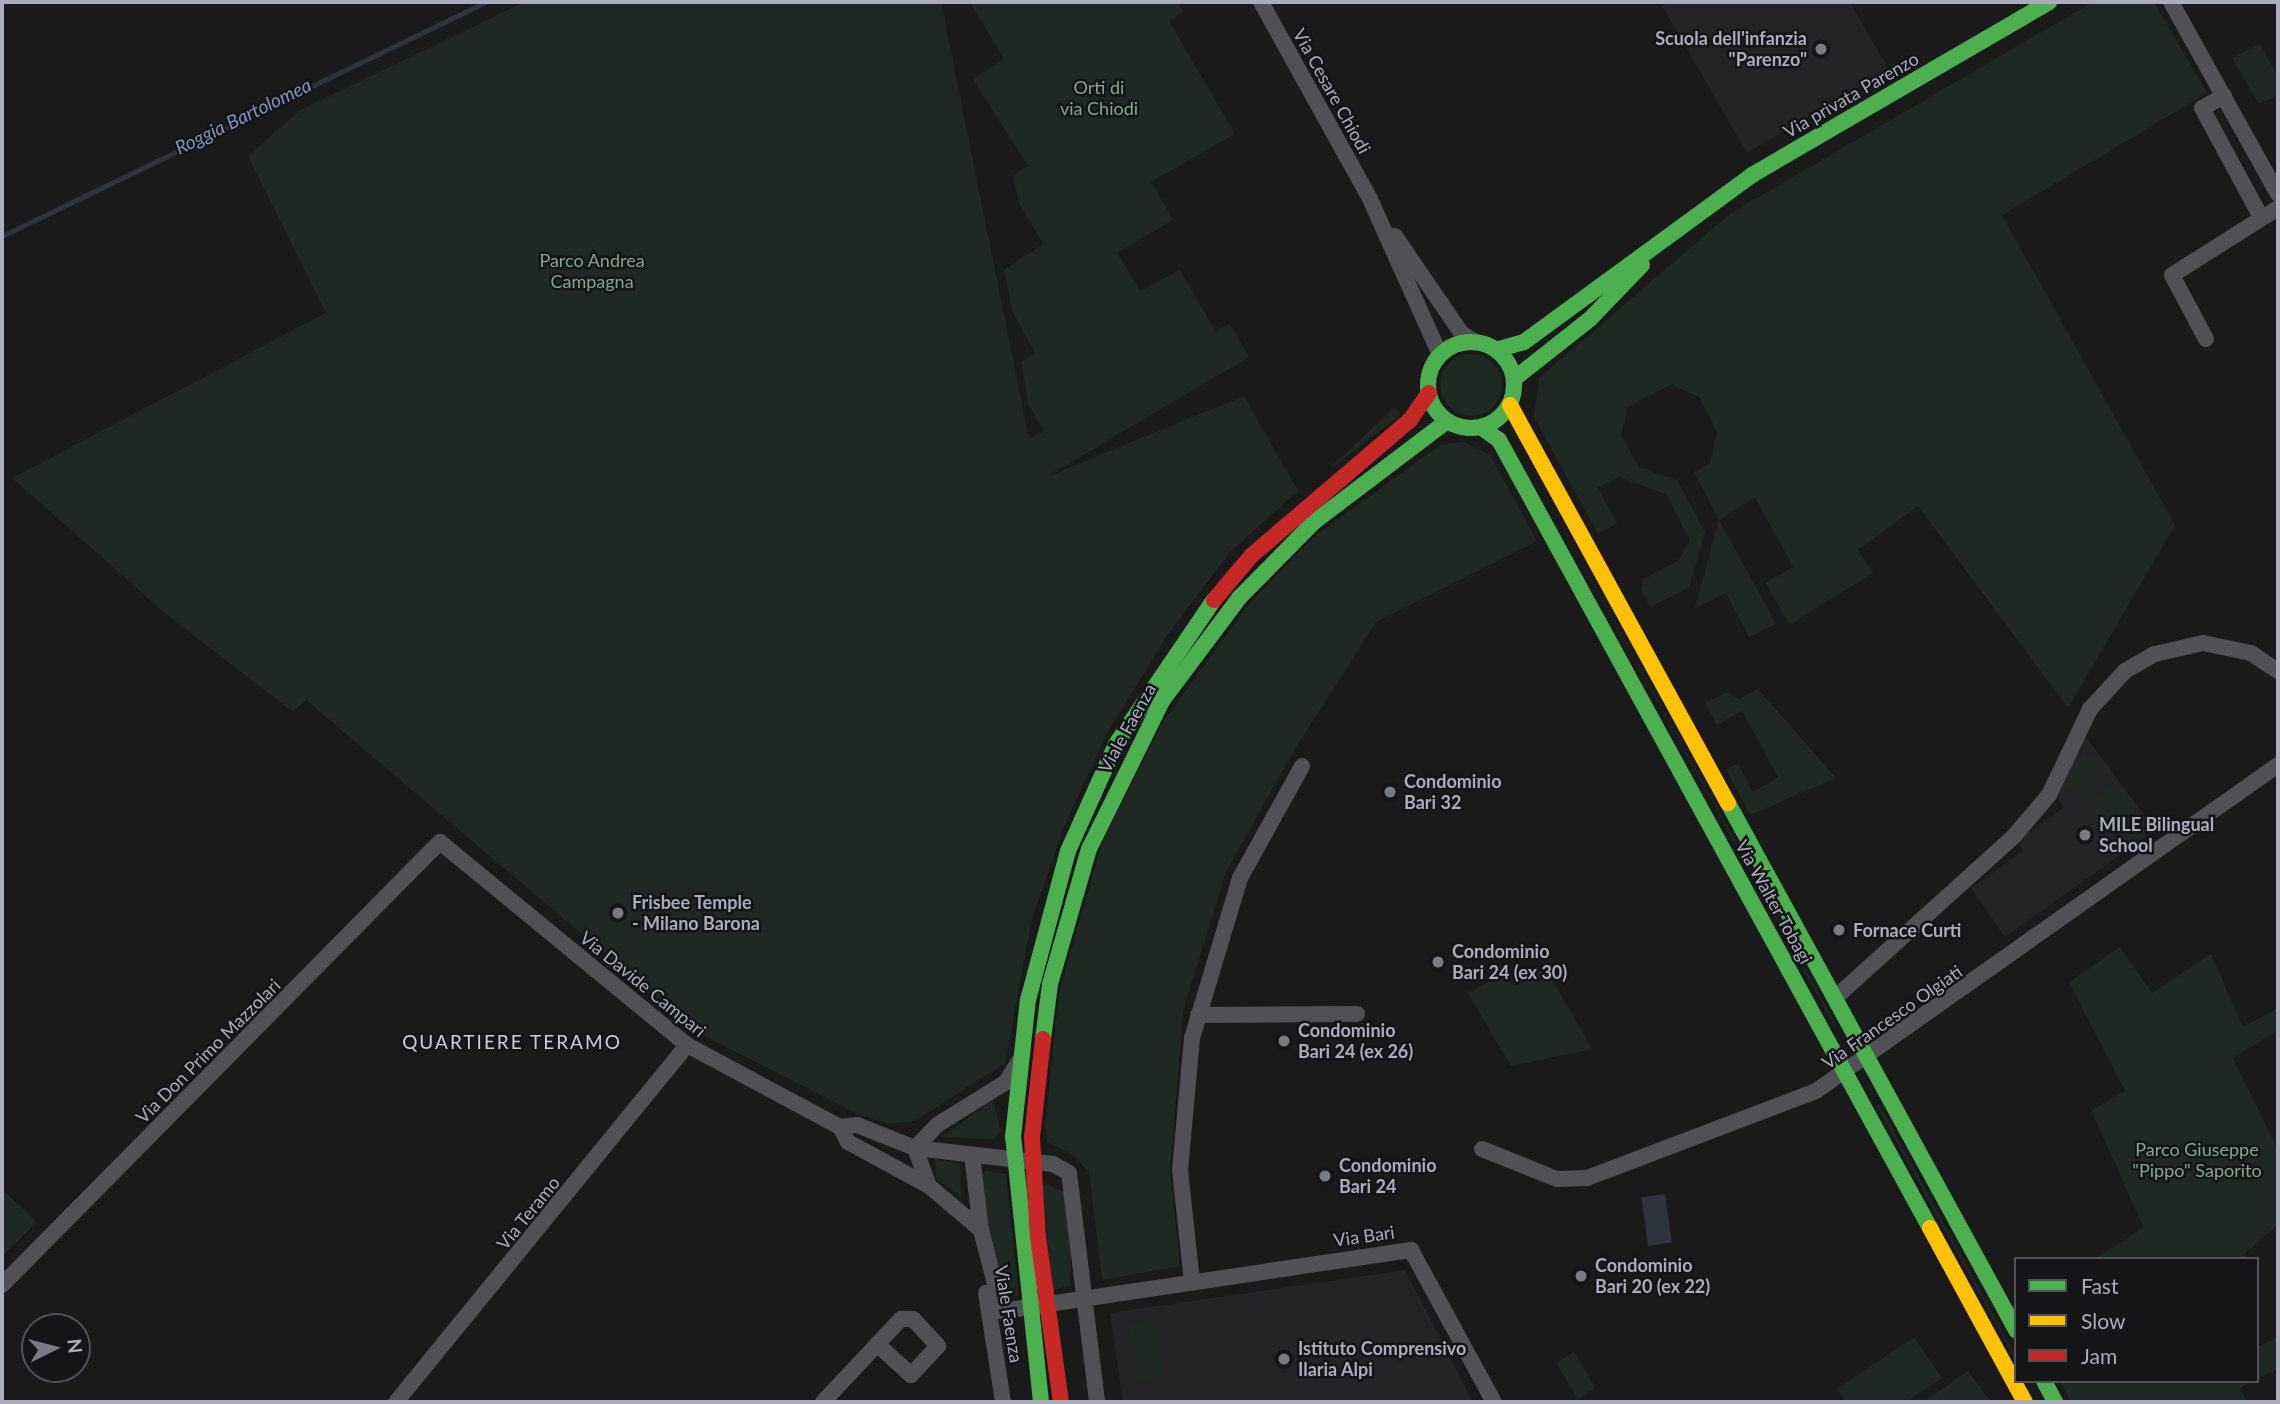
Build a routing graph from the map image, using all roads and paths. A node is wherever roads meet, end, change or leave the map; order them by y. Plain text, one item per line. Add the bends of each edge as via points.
1 (1261, 2) edge
2 (2171, 2) edge
3 (2042, 3) edge
4 (2224, 96) junction
5 (2278, 194) edge
6 (1370, 199) junction
7 (2278, 208) edge
8 (2261, 217) junction
9 (1678, 228) junction
10 (2206, 339) dead end
11 (1476, 342) junction
12 (1496, 350) junction
13 (1440, 355) junction
14 (1514, 379) junction
15 (1429, 393) junction
16 (1510, 405) junction
17 (1447, 421) junction
18 (1481, 427) junction
19 (2278, 671) edge
20 (2278, 765) edge
21 (1302, 766) dead end
22 (440, 842) joint
23 (1836, 997) junction
24 (1357, 1014) dead end
25 (1198, 1015) junction
26 (687, 1045) junction
27 (1021, 1052) junction
28 (1869, 1058) junction
29 (1845, 1073) junction
30 (840, 1127) junction
31 (915, 1148) junction
32 (1482, 1149) dead end
33 (972, 1155) junction
34 (1014, 1160) junction
35 (1032, 1162) junction
36 (929, 1186) junction
37 (981, 1231) junction
38 (1192, 1282) junction
39 (2, 1286) edge
40 (1084, 1298) junction
41 (1046, 1306) junction
42 (1027, 1309) junction
43 (2014, 1326) edge
44 (877, 1344) dead end
45 (2014, 1382) edge
46 (2015, 1383) edge
47 (2044, 1383) edge
48 (396, 1402) edge
49 (823, 1402) edge
50 (1003, 1402) edge
51 (1041, 1402) edge
52 (1060, 1402) edge
53 (1097, 1402) edge
54 (1494, 1402) edge
55 (2025, 1402) edge
56 (2055, 1402) edge

1 - 6 street, Via Cesare Chiodi
2 - 4 street
3 - 9 street, Via privata Parenzo via 1752,175
4 - 5 street
4 - 8 street via 2202,108
6 - 11 street, Via Cesare Chiodi via 1462,334
6 - 13 street, Via Cesare Chiodi
7 - 8 street
8 - 10 street via 2172,275
9 - 12 street, Via privata Parenzo via 1524,342
9 - 14 street, Via privata Parenzo via 1590,319
11 - 12 street
11 - 13 street
12 - 14 street
13 - 15 street
14 - 16 street
15 - 17 street
15 - 27 street, Viale Faenza via 1410,420 1252,555 1143,698 1105,766 1060,874
16 - 18 street
16 - 23 street, Via Walter Tobagi
17 - 18 street
17 - 35 street, Viale Faenza via 1282,551 1212,631 1151,720 1099,826 1060,939 1039,1049
18 - 29 street, Via Walter Tobagi via 1499,440
19 - 23 street via 2251,653 2203,643 2155,654 2125,671 2090,709 2049,795 2014,836
20 - 28 street, Via Francesco Olgiati
21 - 25 street via 1240,878
22 - 26 street, Via Davide Campari
22 - 39 street, Via Don Primo Mazzolari
23 - 28 street, Via Walter Tobagi
24 - 25 street
25 - 38 street via 1180,1121
26 - 30 street, Via Davide Campari
26 - 48 street, Via Teramo
27 - 31 street, Viale Faenza via 1006,1082 937,1125
27 - 34 street, Viale Faenza
28 - 29 street, Via Francesco Olgiati
28 - 43 street, Via Walter Tobagi
29 - 32 street, Via Francesco Olgiati via 1816,1091 1587,1178 1557,1179
29 - 45 street, Via Walter Tobagi
30 - 31 street, Via Davide Campari via 857,1125
30 - 36 street, Via Davide Campari via 848,1142
31 - 33 street
31 - 36 street, Via Davide Campari
33 - 34 street
33 - 37 street, Viale Faenza
34 - 35 street
34 - 42 street, Viale Faenza
35 - 40 street via 1062,1167 1074,1180
35 - 41 street, Viale Faenza
36 - 37 street, Via Davide Campari
37 - 42 street, Viale Faenza via 998,1306
37 - 50 street, Viale Faenza
38 - 40 street, Via Bari
38 - 54 street, Via Bari via 1414,1251
40 - 41 street
40 - 53 street
41 - 42 street
41 - 52 street, Viale Faenza
42 - 51 street, Viale Faenza
44 - 49 street
46 - 55 street, Via Walter Tobagi
47 - 56 street

